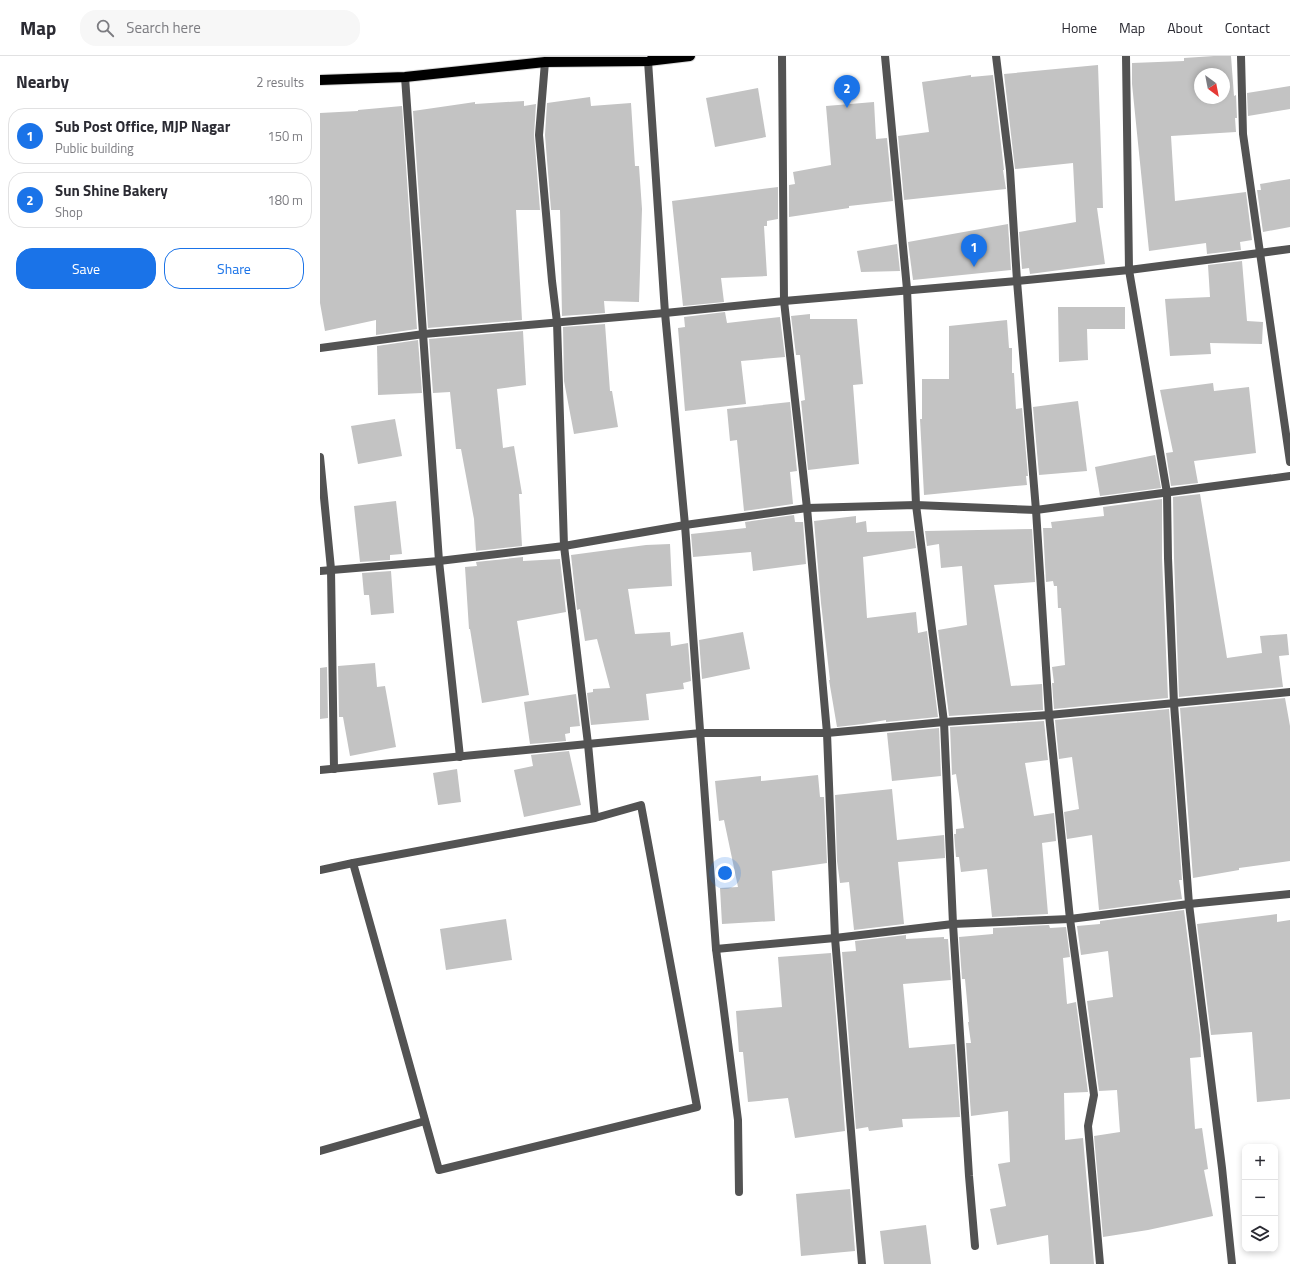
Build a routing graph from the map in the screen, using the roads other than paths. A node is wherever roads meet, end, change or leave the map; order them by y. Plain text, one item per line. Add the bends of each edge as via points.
1 (690, 56) edge
2 (782, 56) edge
3 (885, 56) edge
4 (996, 56) edge
5 (1126, 56) edge
6 (1241, 56) edge
7 (648, 61) junction
8 (545, 62) junction
9 (406, 77) junction
10 (320, 80) edge
11 (1290, 249) edge
12 (1260, 253) junction
13 (1129, 270) junction
14 (1016, 281) junction
15 (907, 289) junction
16 (784, 301) junction
17 (665, 313) junction
18 (557, 322) junction
19 (424, 334) junction
20 (320, 348) edge
21 (320, 457) edge
22 (1290, 462) edge
23 (1290, 476) edge
24 (1167, 493) junction
25 (916, 505) junction
26 (807, 508) junction
27 (1036, 510) junction
28 (685, 525) junction
29 (564, 546) junction
30 (439, 561) junction
31 (331, 569) junction
32 (320, 571) edge
33 (1290, 692) edge
34 (1174, 704) junction
35 (1050, 715) junction
36 (944, 722) junction
37 (701, 733) junction
38 (827, 733) junction
39 (588, 744) junction
40 (460, 757) junction
41 (334, 769) junction
42 (320, 770) edge
43 (595, 818) junction
44 (353, 863) junction
45 (320, 870) edge
46 (1290, 894) edge
47 (1189, 904) junction
48 (1070, 919) junction
49 (953, 924) junction
50 (835, 938) junction
51 (716, 949) junction
52 (425, 1121) junction
53 (320, 1151) edge
54 (739, 1192) dead end
55 (975, 1246) dead end
56 (862, 1264) edge
57 (1100, 1264) edge
58 (1232, 1264) edge

1 - 7 main road
2 - 16 street
3 - 15 street
4 - 14 street via 1010,170
5 - 13 street
6 - 12 street via 1243,134
7 - 8 main road
7 - 17 street
8 - 9 main road
8 - 18 street via 539,135
9 - 10 main road
9 - 19 street
11 - 12 street
12 - 13 street
12 - 22 street
13 - 14 street
13 - 24 street
14 - 15 street
14 - 27 street
15 - 16 street
15 - 25 street
16 - 17 street
16 - 26 street
17 - 18 street
17 - 28 street
18 - 19 street
18 - 29 street
19 - 20 street
19 - 30 street
21 - 31 street
23 - 24 street
24 - 27 street
24 - 34 street
25 - 26 street
25 - 27 street
25 - 36 street
26 - 28 street
26 - 38 street
27 - 35 street
28 - 29 street
28 - 37 street
29 - 30 street
29 - 39 street
30 - 31 street
30 - 40 street
31 - 32 street
31 - 41 street
33 - 34 street
34 - 35 street
34 - 47 street
35 - 36 street
35 - 48 street
36 - 38 street
36 - 49 street
37 - 38 street
37 - 39 street
37 - 51 street
38 - 50 street
39 - 40 street
39 - 43 street
40 - 41 street
41 - 42 street
43 - 44 street
43 - 52 street via 642,805 697,1107 439,1170
44 - 45 street
44 - 52 street
46 - 47 street
47 - 48 street
47 - 58 street
48 - 49 street
48 - 57 street via 1094,1095 1088,1126
49 - 50 street
49 - 55 street
50 - 51 street
50 - 56 street
51 - 54 street via 738,1120
52 - 53 street

